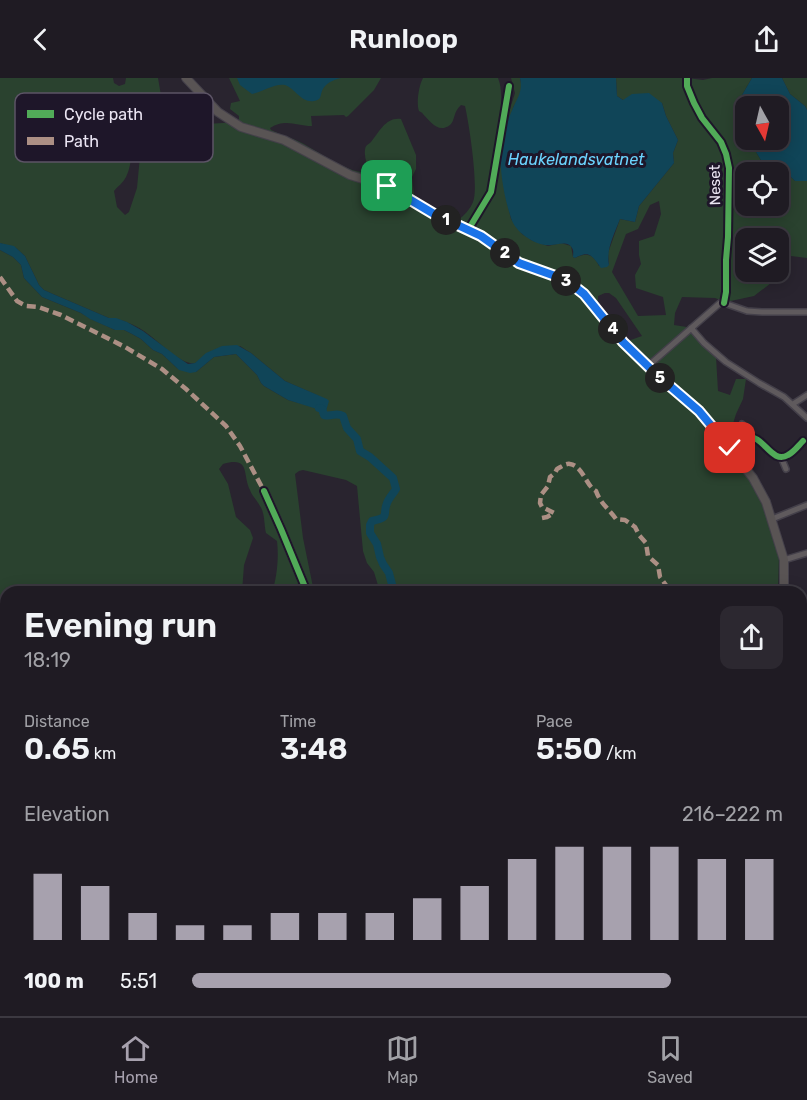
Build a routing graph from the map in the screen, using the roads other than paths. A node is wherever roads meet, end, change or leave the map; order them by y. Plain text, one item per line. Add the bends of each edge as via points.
1 (186, 78) edge
2 (687, 78) edge
3 (509, 87) dead end
4 (200, 93) edge
5 (213, 107) edge
6 (468, 230) junction
7 (724, 303) junction
8 (807, 312) edge
9 (691, 328) junction
10 (648, 366) junction
11 (807, 395) edge
12 (793, 404) junction
13 (807, 417) edge
14 (742, 424) dead end
15 (742, 438) junction
16 (803, 441) dead end
17 (730, 448) junction
18 (781, 457) junction
19 (786, 469) dead end
20 (264, 491) dead end
21 (807, 505) edge
22 (772, 519) junction
23 (807, 553) edge
24 (784, 560) junction
25 (305, 586) edge
26 (784, 586) edge

1 - 4 main road
2 - 7 street, Neset via 694,103 721,142 729,168
3 - 6 street via 490,192
5 - 6 main road via 241,127 284,140 350,175 387,186
6 - 10 main road via 519,263 575,287
7 - 8 street via 747,311
7 - 9 street
9 - 10 street
9 - 12 street via 726,362
10 - 17 main road via 699,411
11 - 12 street
12 - 13 street
14 - 15 street
15 - 17 street
15 - 18 street via 756,439
16 - 18 street
17 - 22 main road via 760,489
18 - 19 street
20 - 25 main road
21 - 22 street
22 - 24 main road
23 - 24 street
24 - 26 main road

